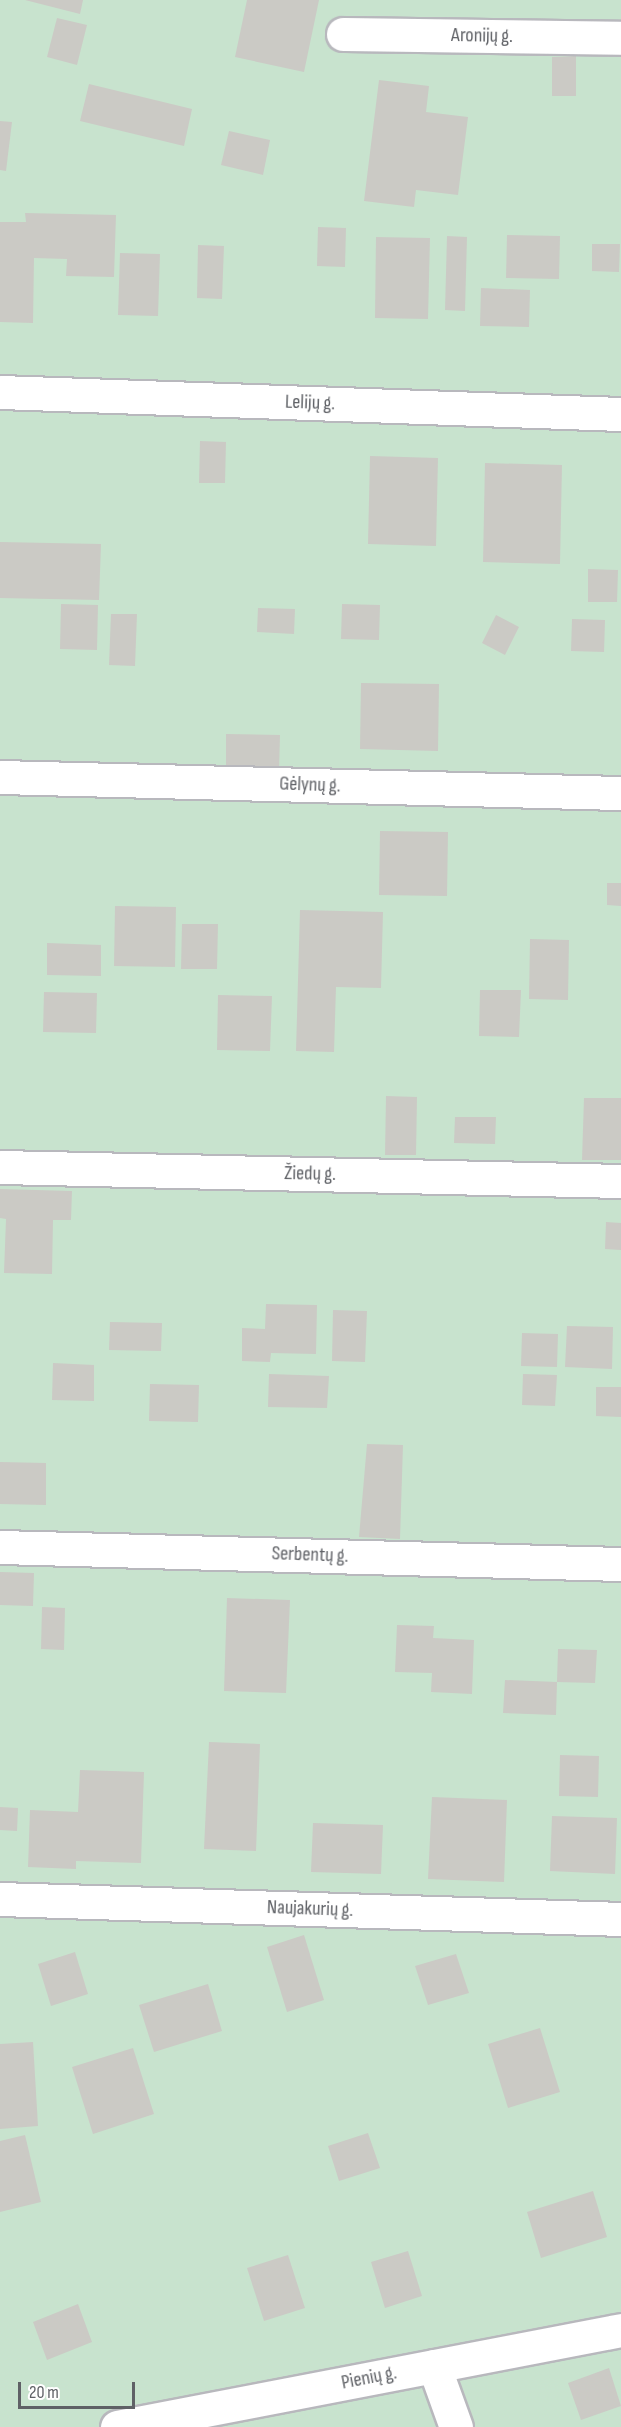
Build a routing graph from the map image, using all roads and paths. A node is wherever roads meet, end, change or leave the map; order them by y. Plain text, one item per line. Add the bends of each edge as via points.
1 (343, 34) dead end
2 (621, 38) edge
3 (0, 392) edge
4 (621, 414) edge
5 (0, 777) edge
6 (621, 793) edge
7 (0, 1167) edge
8 (621, 1181) edge
9 (0, 1547) edge
10 (621, 1564) edge
11 (0, 1899) edge
12 (621, 1919) edge
13 (621, 2330) edge
14 (434, 2366) junction
15 (129, 2426) edge
16 (456, 2427) edge

1 - 2 street, Aronijų g.
3 - 4 street, Lelijų g.
5 - 6 street, Gėlynų g.
7 - 8 street, Žiedų g.
9 - 10 street, Serbentų g.
11 - 12 street, Naujakurių g.
13 - 14 street, Pienių g.
14 - 15 street, Pienių g.
14 - 16 street

